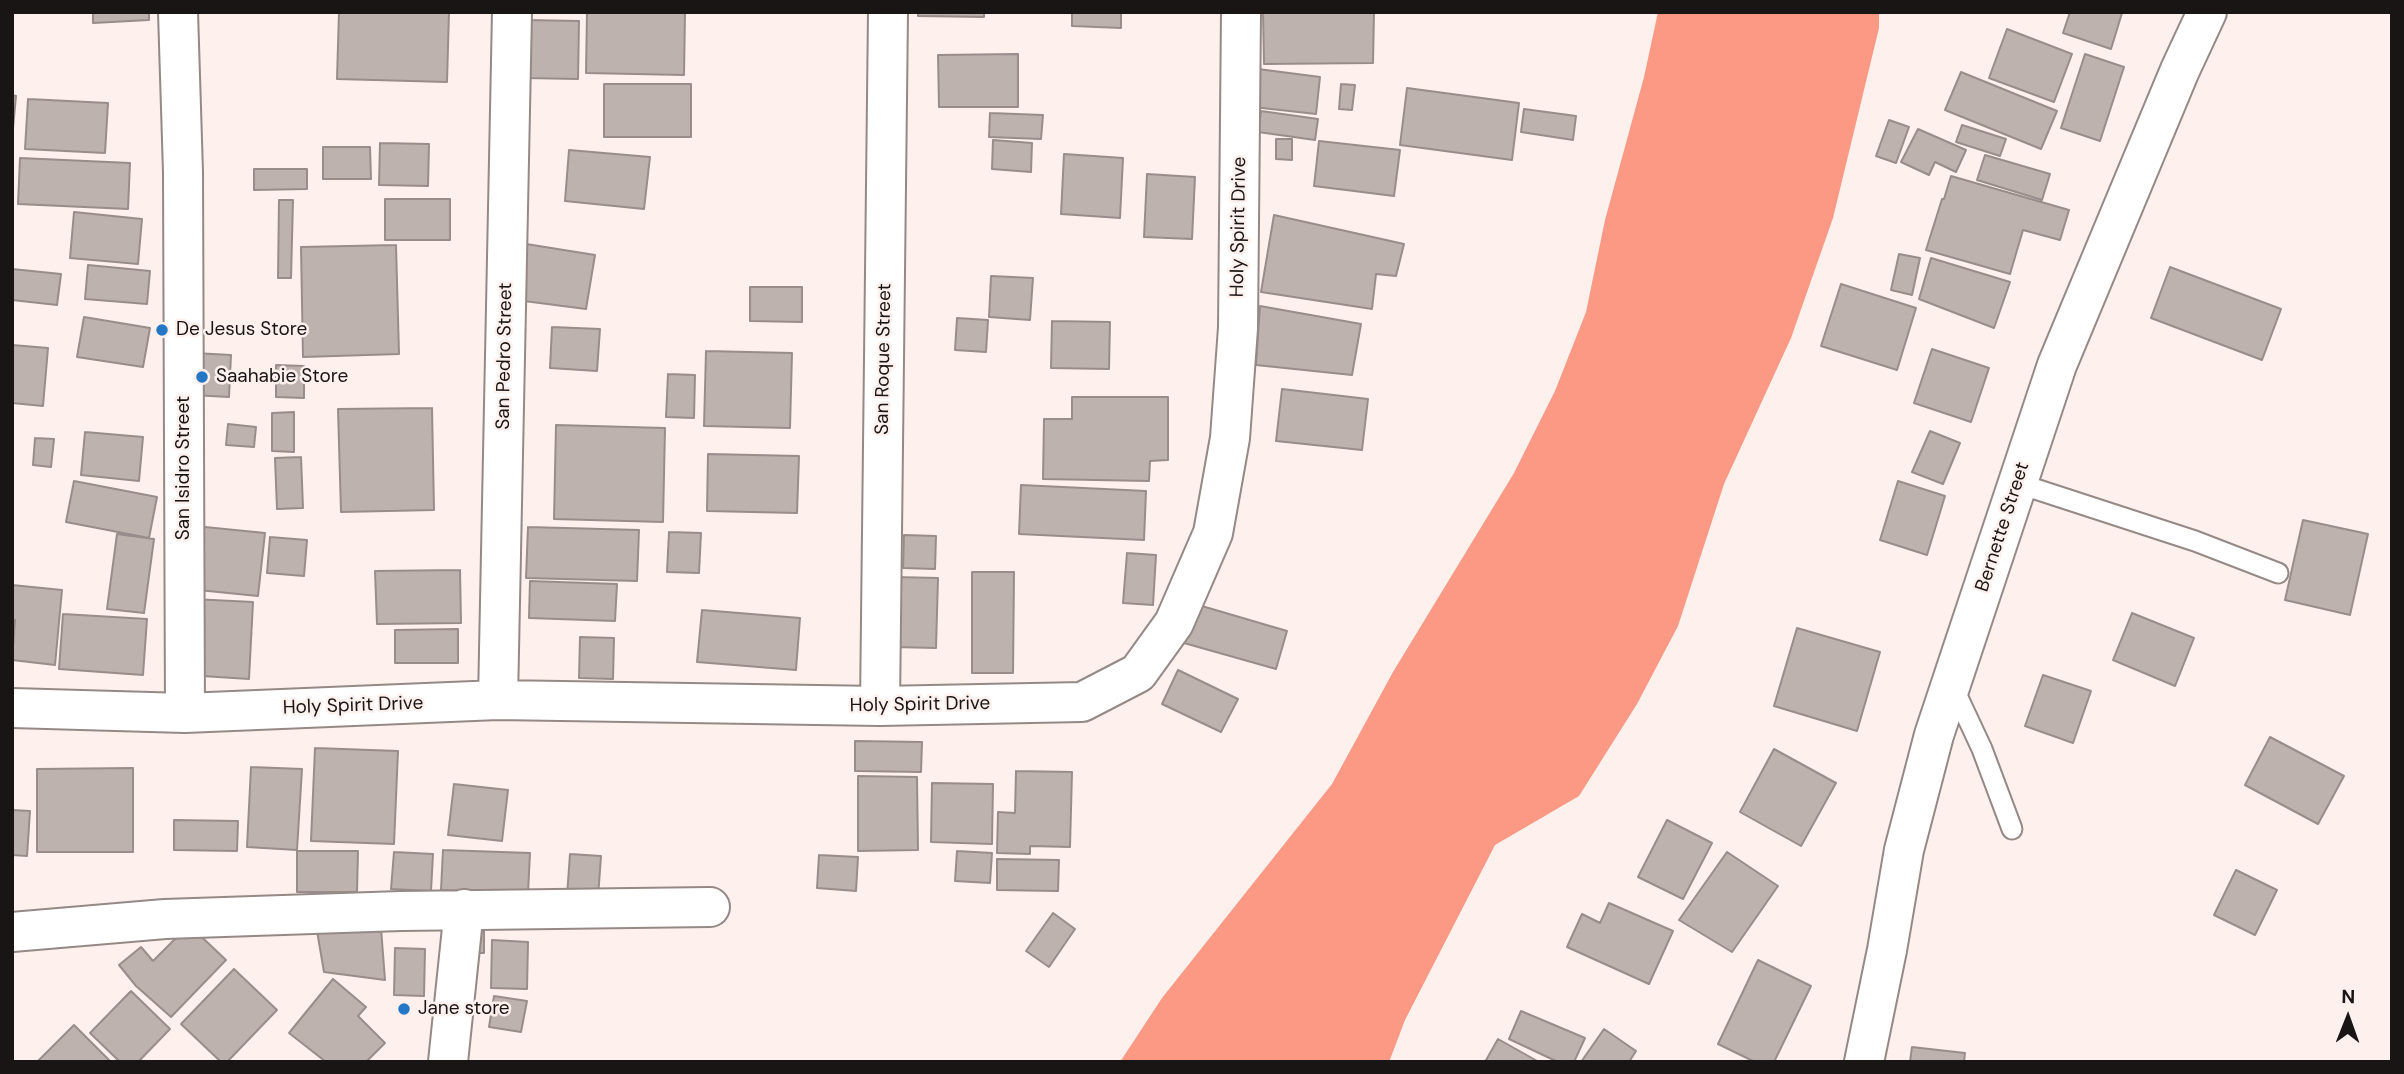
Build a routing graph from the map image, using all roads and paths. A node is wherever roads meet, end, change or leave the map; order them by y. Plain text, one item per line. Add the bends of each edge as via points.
1 (178, 12) edge
2 (512, 12) edge
3 (888, 12) edge
4 (1241, 12) edge
5 (2207, 12) edge
6 (2017, 483) junction
7 (2278, 573) dead end
8 (1951, 682) junction
9 (498, 700) junction
10 (880, 706) junction
11 (12, 708) edge
12 (185, 713) junction
13 (2012, 829) dead end
14 (710, 907) dead end
15 (464, 909) junction
16 (12, 932) edge
17 (448, 1062) edge
18 (1864, 1062) edge

1 - 12 street, San Isidro Street
2 - 9 street, San Pedro Street
3 - 10 street, San Roque Street
4 - 10 street, Holy Spirit Drive via 1238,328 1230,438 1213,533 1174,623 1138,673 1082,702
5 - 6 street, Bernette Street via 2057,365
6 - 7 lane
6 - 8 street, Bernette Street
8 - 13 lane
8 - 18 street, Bernette Street via 1904,850
9 - 10 street, Holy Spirit Drive
9 - 12 street, Holy Spirit Drive
11 - 12 street, Holy Spirit Drive
14 - 15 street
15 - 16 street via 165,919
15 - 17 street

